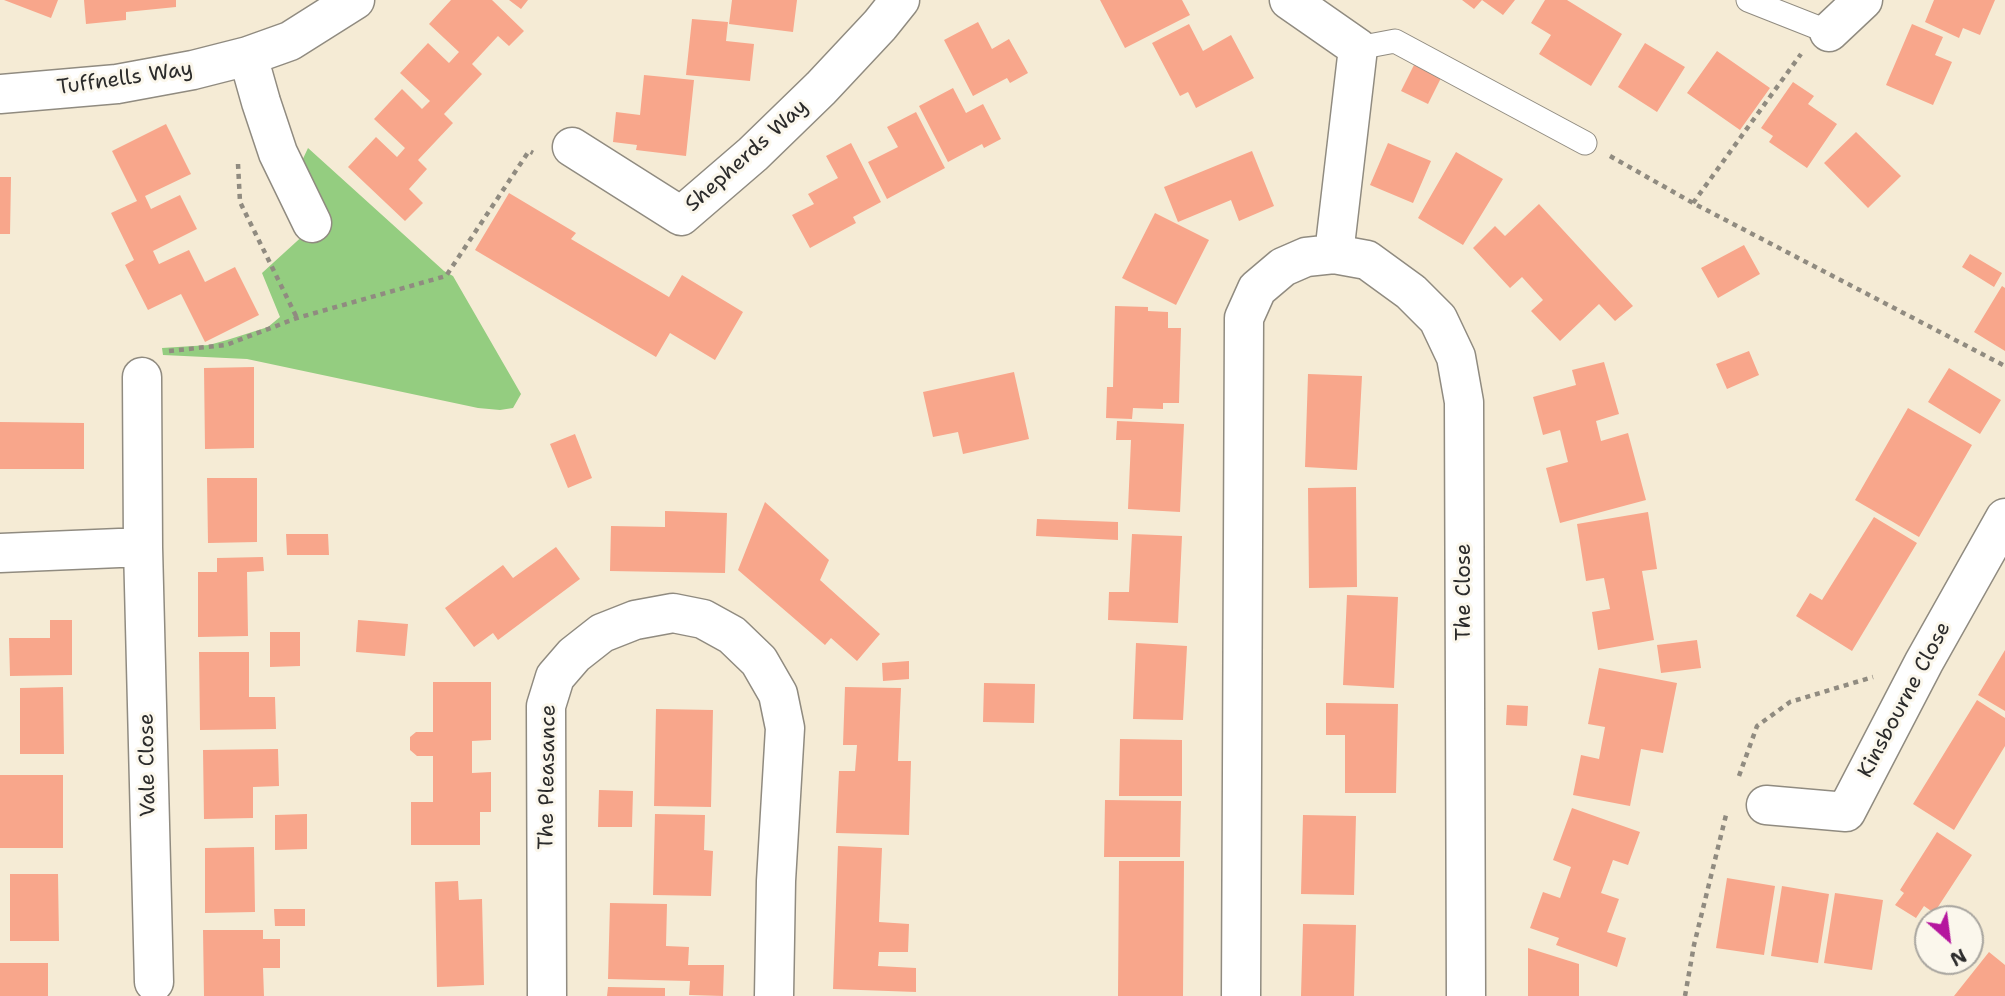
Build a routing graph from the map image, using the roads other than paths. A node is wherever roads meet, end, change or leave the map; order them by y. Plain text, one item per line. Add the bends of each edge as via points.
1 (355, 0) edge
2 (900, 0) edge
3 (1289, 0) edge
4 (1748, 0) edge
5 (1863, 0) edge
6 (1829, 32) joint
7 (1358, 48) junction
8 (248, 56) junction
9 (0, 94) edge
10 (1585, 143) road end
11 (572, 147) road end
12 (312, 223) dead end
13 (1334, 254) junction
14 (142, 377) road end
15 (2005, 518) edge
16 (143, 547) junction
17 (0, 553) edge
18 (1766, 805) dead end
19 (154, 982) dead end
20 (547, 996) edge
21 (774, 996) edge
22 (1241, 996) edge
23 (1466, 996) edge

1 - 8 street, Tuffnells Way via 290,41
2 - 11 street, Shepherds Way via 821,88 681,216
3 - 7 street
4 - 6 lane
5 - 6 street
7 - 10 lane via 1395,41
7 - 13 street
8 - 9 street, Tuffnells Way via 117,84
8 - 12 street via 278,153
13 - 22 street, The Close via 1306,257 1283,267 1257,289 1244,318
13 - 23 street, The Close via 1367,260 1411,292 1438,319 1457,357 1464,402
14 - 16 street, Vale Close
15 - 18 street, Kinsbourne Close via 1846,812
16 - 17 street
16 - 19 street, Vale Close
20 - 21 street, The Pleasance via 546,706 555,677 602,633 635,620 673,613 703,619 732,635 759,661 778,694 785,728

